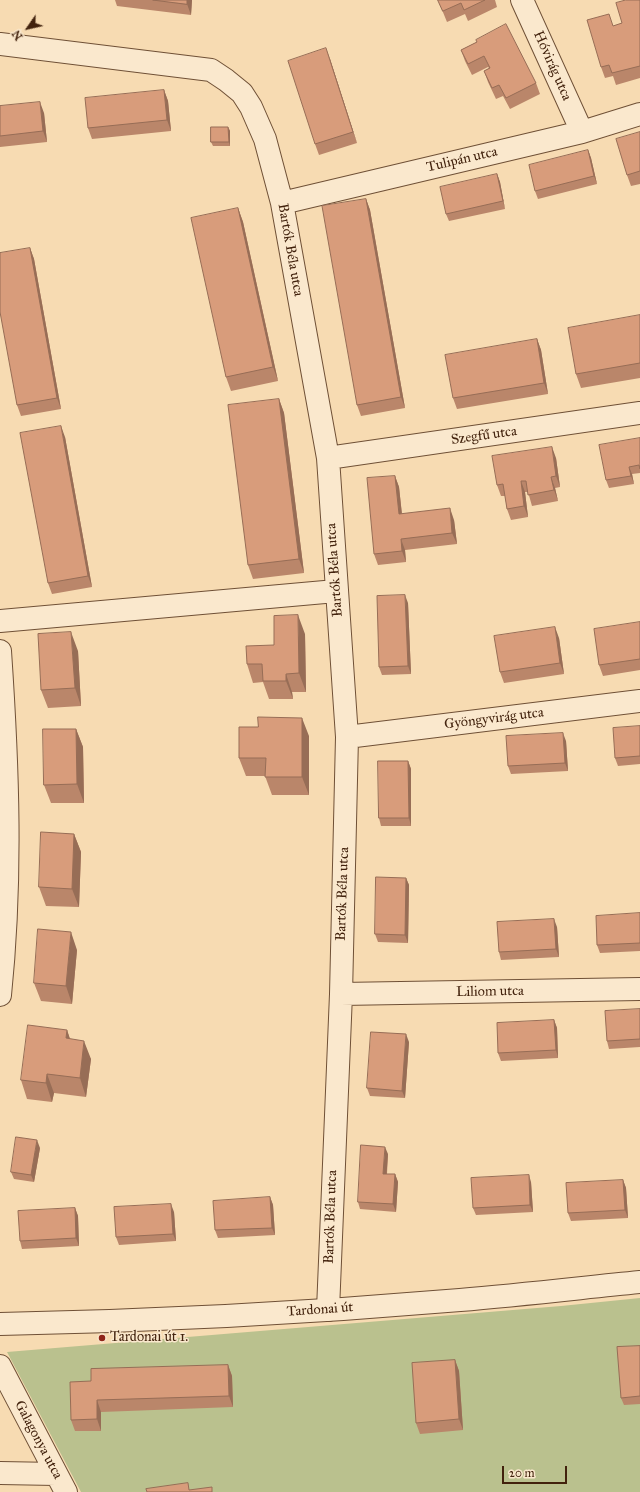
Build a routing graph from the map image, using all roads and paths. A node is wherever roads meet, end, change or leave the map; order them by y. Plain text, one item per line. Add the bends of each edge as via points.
1 (522, 0) edge
2 (0, 44) edge
3 (640, 114) edge
4 (582, 132) junction
5 (282, 203) junction
6 (640, 413) edge
7 (328, 458) junction
8 (336, 591) junction
9 (0, 621) edge
10 (0, 652) edge
11 (640, 701) edge
12 (347, 737) junction
13 (640, 989) edge
14 (341, 994) junction
15 (0, 995) edge
16 (640, 1282) edge
17 (328, 1310) junction
18 (0, 1324) edge
19 (0, 1366) edge
20 (0, 1473) edge
21 (61, 1483) edge

1 - 4 street, Hóvirág utca
2 - 5 street, Bartók Béla utca via 211,70 242,93 252,107 265,139
3 - 4 street, Tulipán utca
4 - 5 street, Tulipán utca
5 - 7 street, Bartók Béla utca
6 - 7 street, Szegfű utca
7 - 8 street, Bartók Béla utca
8 - 9 street
8 - 12 street, Bartók Béla utca
10 - 15 street via 7,754 8,885
11 - 12 street, Gyöngyvirág utca
12 - 14 street, Bartók Béla utca
13 - 14 street, Liliom utca
14 - 17 street, Bartók Béla utca
16 - 17 street, Tardonai út
17 - 18 street, Tardonai út via 170,1320
19 - 21 street, Galagonya utca
20 - 21 street

